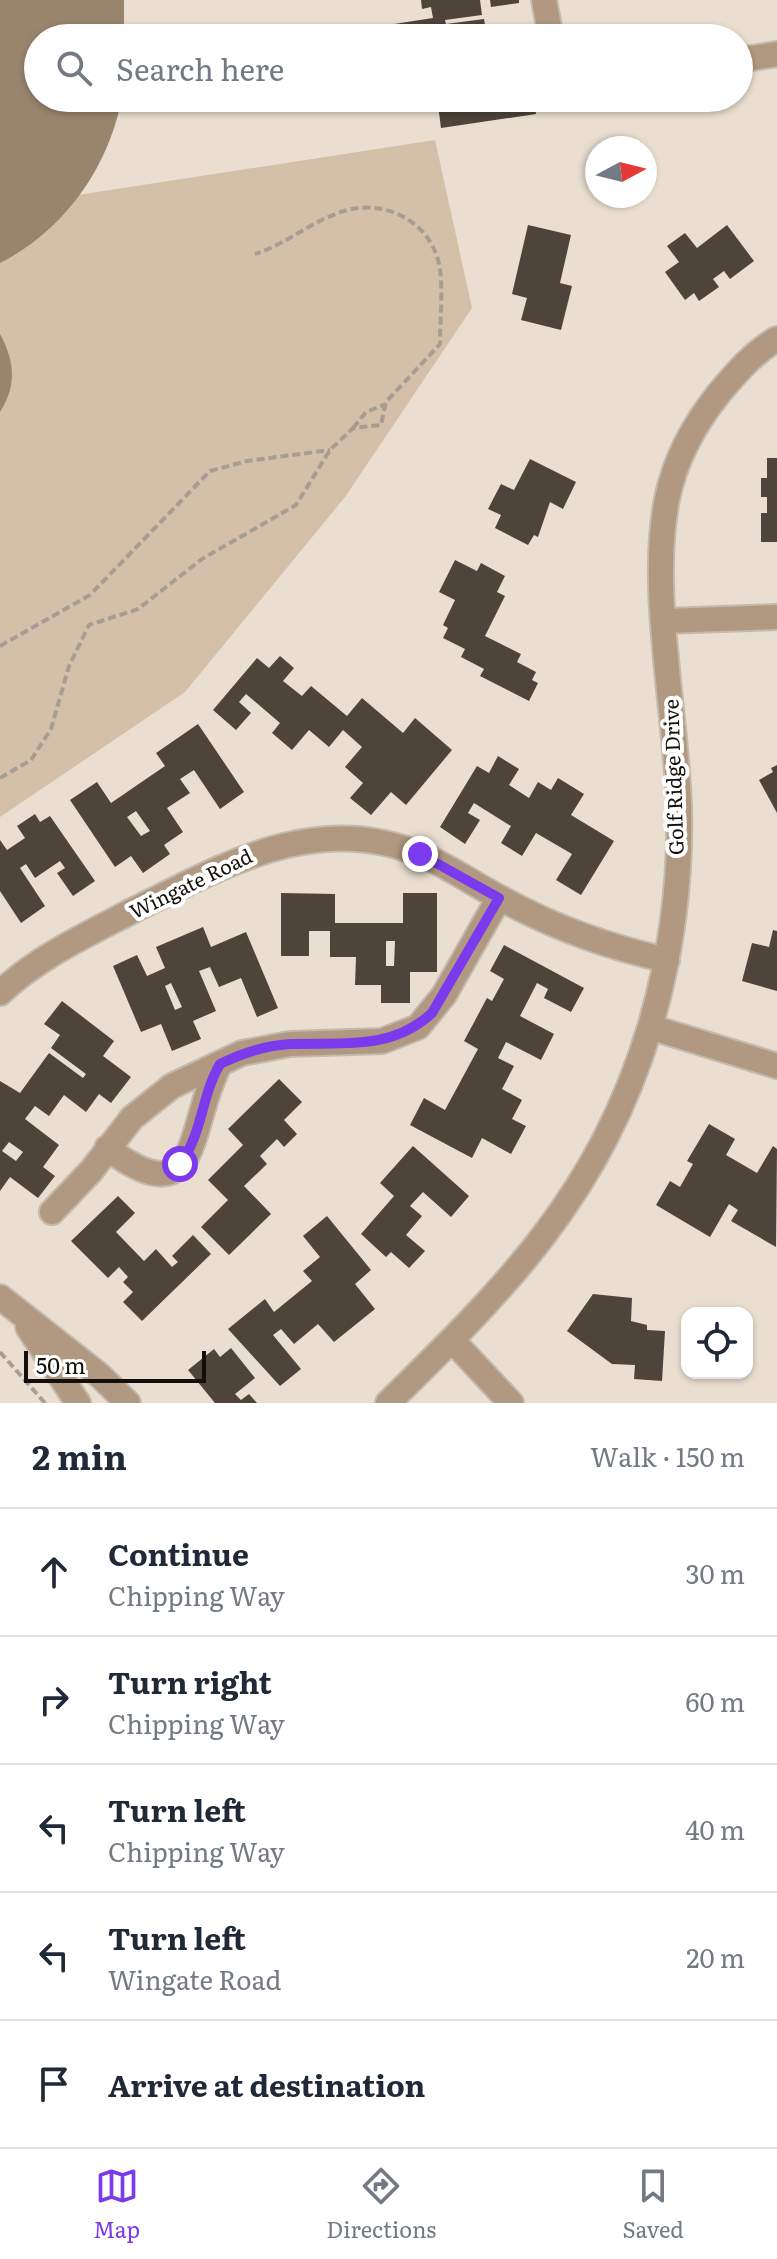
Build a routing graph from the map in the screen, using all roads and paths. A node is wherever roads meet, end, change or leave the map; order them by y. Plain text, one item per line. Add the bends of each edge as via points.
1 (544, 0) edge
2 (548, 24) edge
3 (777, 54) edge
4 (753, 58) edge
5 (255, 254) dead end
6 (777, 339) edge
7 (386, 404) junction
8 (353, 428) junction
9 (330, 450) junction
10 (777, 617) edge
11 (665, 621) junction
12 (0, 646) edge
13 (0, 778) edge
14 (499, 898) junction
15 (667, 960) junction
16 (0, 993) edge
17 (650, 1027) junction
18 (220, 1064) junction
19 (777, 1066) edge
20 (107, 1148) junction
21 (52, 1212) dead end
22 (0, 1297) edge
23 (20, 1315) junction
24 (452, 1340) junction
25 (0, 1352) edge
26 (45, 1403) edge
27 (78, 1403) edge
28 (128, 1403) edge
29 (388, 1403) edge
30 (511, 1403) edge

1 - 2 street
3 - 4 street
5 - 7 path via 344,211 374,205 405,215 431,244 440,268 440,344
6 - 11 street, Golf Ridge Drive via 730,380 687,442 667,498
7 - 8 path via 366,412
7 - 8 path via 381,425
8 - 9 path
9 - 12 path via 210,471 90,595
9 - 13 path via 296,505 202,559 138,609 89,625 69,666 51,729 31,760
10 - 11 street
11 - 15 street, Golf Ridge Drive via 679,808
14 - 15 street, Wingate Road via 591,941
14 - 16 street, Wingate Road via 420,854 392,846 332,840 287,844 242,857 94,931 29,969
14 - 18 street via 444,995 418,1027 382,1041 265,1047
15 - 17 street, Golf Ridge Drive
17 - 19 street
17 - 24 street, Golf Ridge Drive via 613,1123 562,1213 519,1271
18 - 20 street via 172,1086 125,1124
18 - 20 street via 208,1085 195,1140 171,1171 155,1176 141,1172
20 - 21 street
22 - 23 street
23 - 27 street
23 - 28 street
24 - 29 street, Golf Ridge Drive
24 - 30 street
25 - 26 path

